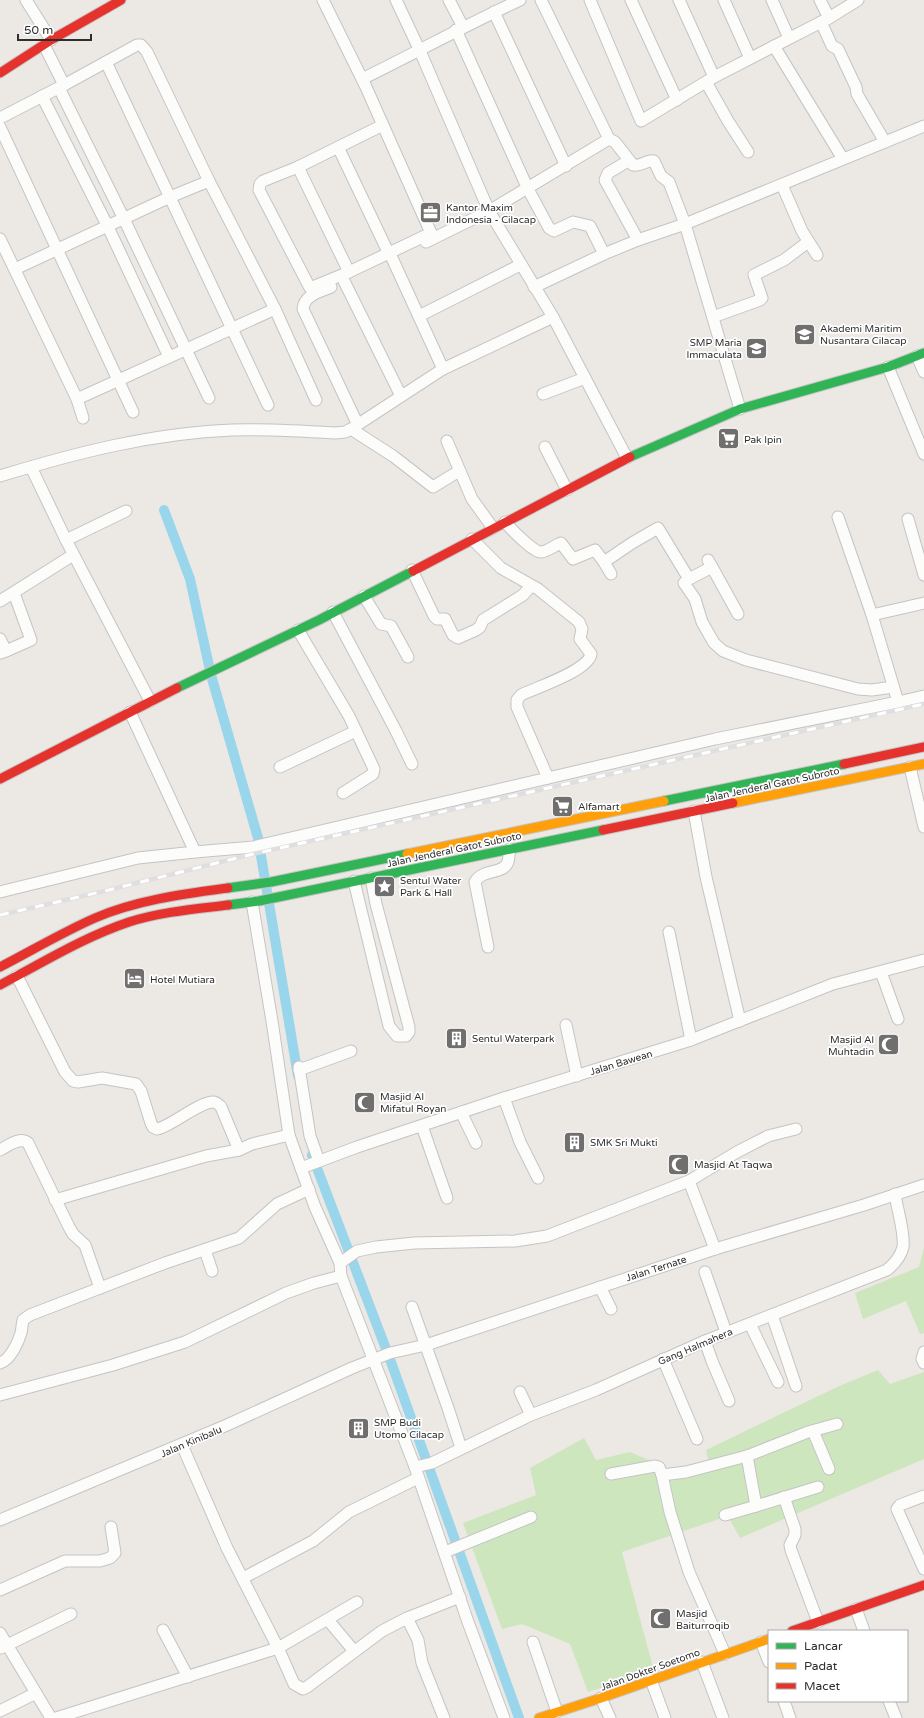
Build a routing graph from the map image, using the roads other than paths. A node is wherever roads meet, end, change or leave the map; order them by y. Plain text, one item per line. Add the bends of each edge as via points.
1 (26, 0) edge
2 (121, 0) edge
3 (324, 0) edge
4 (396, 0) edge
5 (449, 0) edge
6 (520, 0) edge
7 (541, 0) edge
8 (590, 0) edge
9 (632, 0) edge
10 (679, 0) edge
11 (724, 0) edge
12 (772, 0) edge
13 (820, 0) edge
14 (858, 0) edge
15 (498, 7) edge
16 (825, 20) junction
17 (459, 29) junction
18 (789, 38) junction
19 (48, 42) junction
20 (774, 46) junction
21 (420, 50) junction
22 (750, 58) junction
23 (106, 62) junction
24 (0, 73) edge
25 (362, 79) junction
26 (710, 79) junction
27 (62, 86) junction
28 (42, 96) junction
29 (677, 100) junction
30 (0, 118) edge
31 (382, 125) junction
32 (924, 126) edge
33 (0, 127) edge
34 (610, 139) junction
35 (886, 142) junction
36 (338, 147) junction
37 (748, 152) dead end
38 (843, 159) junction
39 (628, 161) junction
40 (566, 166) junction
41 (298, 167) junction
42 (209, 181) junction
43 (782, 185) junction
44 (528, 189) junction
45 (170, 197) junction
46 (489, 211) junction
47 (124, 219) junction
48 (685, 224) junction
49 (108, 227) junction
50 (0, 239) edge
51 (638, 240) junction
52 (808, 242) junction
53 (57, 250) junction
54 (604, 254) junction
55 (817, 255) dead end
56 (390, 256) junction
57 (520, 265) junction
58 (15, 269) junction
59 (347, 276) junction
60 (534, 287) junction
61 (275, 309) junction
62 (419, 316) junction
63 (553, 317) junction
64 (712, 317) junction
65 (232, 328) junction
66 (186, 349) junction
67 (920, 355) edge
68 (169, 357) junction
69 (888, 367) junction
70 (443, 369) junction
71 (924, 372) edge
72 (585, 378) junction
73 (119, 379) junction
74 (543, 394) dead end
75 (401, 396) junction
76 (209, 398) dead end
77 (77, 399) junction
78 (316, 400) dead end
79 (268, 405) dead end
80 (740, 409) junction
81 (133, 412) dead end
82 (83, 418) dead end
83 (354, 426) junction
84 (447, 441) dead end
85 (545, 447) dead end
86 (924, 454) edge
87 (627, 458) junction
88 (31, 467) junction
89 (459, 471) junction
90 (0, 476) edge
91 (567, 490) junction
92 (126, 511) dead end
93 (838, 517) dead end
94 (908, 519) dead end
95 (505, 522) junction
96 (493, 528) junction
97 (472, 539) junction
98 (66, 540) junction
99 (73, 555) junction
100 (604, 562) junction
101 (412, 570) junction
102 (611, 574) dead end
103 (924, 575) edge
104 (689, 579) junction
105 (531, 586) junction
106 (14, 593) junction
107 (364, 596) junction
108 (0, 601) edge
109 (924, 603) edge
110 (333, 612) junction
111 (738, 614) dead end
112 (872, 615) junction
113 (298, 630) junction
114 (0, 639) edge
115 (3, 652) edge
116 (408, 657) dead end
117 (893, 687) junction
118 (924, 696) edge
119 (150, 701) junction
120 (898, 702) junction
121 (130, 712) junction
122 (356, 731) junction
123 (924, 747) edge
124 (412, 764) dead end
125 (924, 764) edge
126 (280, 767) dead end
127 (910, 767) junction
128 (548, 778) junction
129 (0, 779) edge
130 (343, 793) dead end
131 (659, 802) junction
132 (694, 811) junction
133 (662, 818) junction
134 (924, 827) edge
135 (510, 849) junction
136 (195, 852) junction
137 (480, 855) junction
138 (482, 874) junction
139 (370, 878) junction
140 (354, 881) junction
141 (0, 892) edge
142 (255, 901) junction
143 (669, 932) dead end
144 (488, 947) dead end
145 (924, 960) edge
146 (0, 967) edge
147 (882, 972) junction
148 (17, 976) junction
149 (0, 985) edge
150 (898, 1019) dead end
151 (740, 1021) junction
152 (566, 1025) dead end
153 (691, 1040) junction
154 (351, 1052) dead end
155 (577, 1076) junction
156 (504, 1098) junction
157 (461, 1112) junction
158 (422, 1126) junction
159 (796, 1130) dead end
160 (289, 1135) junction
161 (476, 1144) dead end
162 (0, 1150) edge
163 (239, 1150) junction
164 (317, 1162) junction
165 (302, 1167) junction
166 (538, 1178) dead end
167 (689, 1182) junction
168 (924, 1185) edge
169 (309, 1189) junction
170 (895, 1194) junction
171 (447, 1198) dead end
172 (55, 1200) junction
173 (715, 1249) junction
174 (205, 1250) junction
175 (343, 1261) junction
176 (212, 1271) dead end
177 (705, 1272) dead end
178 (341, 1276) junction
179 (600, 1287) junction
180 (100, 1288) junction
181 (412, 1307) dead end
182 (611, 1309) dead end
183 (772, 1315) junction
184 (750, 1324) junction
185 (726, 1332) junction
186 (706, 1341) junction
187 (426, 1345) junction
188 (924, 1352) edge
189 (381, 1357) junction
190 (663, 1359) junction
191 (0, 1363) edge
192 (924, 1364) edge
193 (778, 1382) dead end
194 (796, 1386) dead end
195 (520, 1392) dead end
196 (0, 1395) edge
197 (729, 1401) dead end
198 (531, 1416) junction
199 (837, 1424) dead end
200 (814, 1431) junction
201 (697, 1439) dead end
202 (182, 1445) junction
203 (461, 1448) junction
204 (747, 1456) junction
205 (422, 1465) junction
206 (829, 1469) dead end
207 (611, 1474) dead end
208 (662, 1475) junction
209 (418, 1478) junction
210 (818, 1487) dead end
211 (924, 1496) edge
212 (784, 1497) junction
213 (756, 1506) junction
214 (724, 1515) dead end
215 (531, 1517) dead end
216 (0, 1520) edge
217 (111, 1528) dead end
218 (452, 1549) junction
219 (924, 1569) edge
220 (243, 1578) junction
221 (923, 1586) edge
222 (0, 1590) edge
223 (460, 1597) junction
224 (357, 1602) dead end
225 (856, 1608) junction
226 (71, 1614) dead end
227 (407, 1618) junction
228 (328, 1620) junction
229 (818, 1622) junction
230 (163, 1630) dead end
231 (795, 1630) edge
232 (864, 1630) edge
233 (0, 1633) edge
234 (765, 1640) edge
235 (533, 1642) dead end
236 (3, 1647) edge
237 (278, 1648) junction
238 (354, 1651) junction
239 (725, 1654) junction
240 (768, 1656) edge
241 (702, 1662) junction
242 (188, 1677) junction
243 (651, 1680) junction
244 (36, 1693) junction
245 (601, 1698) junction
246 (784, 1702) edge
247 (889, 1702) edge
248 (0, 1711) edge
249 (557, 1712) junction
250 (540, 1717) edge
251 (51, 1718) edge
252 (56, 1718) edge
253 (444, 1718) edge
254 (504, 1718) edge
255 (610, 1718) edge
256 (666, 1718) edge
257 (723, 1718) edge
258 (790, 1718) edge
259 (896, 1718) edge

1 - 19 street
2 - 19 main road
3 - 25 street
4 - 21 street
5 - 17 street
6 - 15 street
7 - 34 street
8 - 29 street via 641,121
9 - 29 street
10 - 26 street
11 - 22 street
12 - 18 street
13 - 16 street
14 - 16 street
15 - 17 street
15 - 40 street
16 - 18 street
16 - 35 street via 832,46 838,49 857,94
17 - 21 street
17 - 44 street
18 - 20 street
19 - 24 main road
19 - 27 street
20 - 22 street
20 - 38 street
21 - 25 street
21 - 46 street
22 - 26 street
23 - 27 street
23 - 42 street via 137,45 141,45 148,52
23 - 45 street
25 - 31 street
26 - 29 street
26 - 37 street via 728,122
27 - 28 street
27 - 47 street
28 - 30 street
28 - 49 street
31 - 36 street
31 - 56 street via 432,233
32 - 35 street
33 - 53 street
34 - 39 street
34 - 40 street
35 - 38 street
36 - 41 street
36 - 56 street
38 - 43 street
39 - 48 street via 636,166 654,161 661,176 669,182
39 - 51 street via 608,173 605,180
40 - 44 street
41 - 59 street
41 - 59 street via 263,181 259,190 310,288
42 - 45 street
42 - 61 street
43 - 48 street
43 - 52 street
44 - 46 street
44 - 54 street via 551,230 558,231 573,222 590,226
45 - 47 street
45 - 65 street
46 - 56 street
46 - 57 street
47 - 49 street
47 - 66 street
48 - 51 street
48 - 64 street
49 - 53 street
49 - 68 street
50 - 58 street
51 - 54 street
52 - 55 street
52 - 64 street via 784,260 754,274 762,298 760,300
53 - 58 street
53 - 73 street
54 - 60 street
56 - 59 street
56 - 62 street
57 - 60 street
57 - 62 street
58 - 77 street
59 - 75 street
59 - 83 street via 308,297 303,302 303,308
60 - 63 street
61 - 65 street
61 - 78 street
62 - 70 street
63 - 70 street
63 - 72 street
64 - 80 street
65 - 66 street
65 - 79 street
66 - 68 street
66 - 76 street
67 - 69 main road
67 - 71 street
68 - 73 street
69 - 80 main road
69 - 86 street
70 - 75 street
72 - 74 street
72 - 87 street
73 - 77 street
73 - 81 street
75 - 83 street
77 - 82 street
80 - 87 main road
83 - 88 street via 344,432 335,433 232,430 166,436 62,457
83 - 89 street via 433,487
84 - 89 street
85 - 91 street
87 - 91 main road
88 - 90 street
88 - 98 street
89 - 96 street via 472,500
91 - 95 main road
92 - 98 street
93 - 112 street
94 - 103 street
95 - 96 main road
95 - 100 street via 520,538 539,552 561,543 573,559 595,550
96 - 97 main road
97 - 101 main road
97 - 105 street via 501,568
98 - 99 street
99 - 106 street
99 - 119 street
100 - 102 street
100 - 104 street via 658,528
101 - 105 street via 434,616 437,619 445,619 453,635 458,638 476,630 484,620 523,595
101 - 107 main road
104 - 111 street via 710,564
104 - 117 street via 684,583 695,598 702,622 714,643 723,651 746,660 858,689
105 - 128 street via 582,626 580,639 591,654 579,669 521,695 517,700 517,707
106 - 108 street
106 - 115 street via 30,640
107 - 110 main road
107 - 116 street via 381,624 391,626
109 - 112 street
110 - 113 main road
110 - 124 street
112 - 117 street
113 - 119 main road
113 - 122 street
114 - 115 street
117 - 120 street
118 - 120 street
119 - 121 main road
120 - 128 street via 715,739
121 - 129 main road
121 - 136 street
122 - 126 street
122 - 130 street via 374,771
123 - 131 main road, Jalan Jenderal Gatot Subroto
125 - 127 main road, Jalan Jenderal Gatot Subroto
127 - 132 main road, Jalan Jenderal Gatot Subroto
127 - 134 street
128 - 136 street via 253,847
131 - 133 main road
131 - 146 main road, Jalan Jenderal Gatot Subroto via 271,882 181,894 125,907 95,918
132 - 133 main road, Jalan Jenderal Gatot Subroto
132 - 151 street via 706,877
133 - 135 main road, Jalan Jenderal Gatot Subroto
135 - 137 main road, Jalan Jenderal Gatot Subroto
135 - 138 street via 507,864 503,868
136 - 141 street via 138,858
137 - 138 street
137 - 139 main road, Jalan Jenderal Gatot Subroto
138 - 144 street via 475,882
139 - 140 main road, Jalan Jenderal Gatot Subroto
139 - 140 street via 409,1026 406,1036 397,1036 389,1026
140 - 142 main road, Jalan Jenderal Gatot Subroto
142 - 148 main road, Jalan Jenderal Gatot Subroto via 184,910 130,922 102,933
142 - 160 street
143 - 153 street via 677,1000
145 - 147 street, Jalan Bawean
147 - 150 street
147 - 151 street, Jalan Bawean via 834,984
148 - 149 main road, Jalan Jenderal Gatot Subroto
148 - 163 street via 65,1072 73,1081 102,1078 136,1084 141,1091 151,1123 157,1129 212,1102 218,1103
151 - 153 street, Jalan Bawean
152 - 155 street
153 - 155 street, Jalan Bawean
154 - 164 street via 299,1068
155 - 156 street, Jalan Bawean
156 - 157 street, Jalan Bawean
156 - 166 street via 520,1142
157 - 158 street, Jalan Bawean
157 - 161 street
158 - 164 street, Jalan Bawean
158 - 171 street
159 - 167 street via 768,1136
160 - 163 street via 252,1144
160 - 165 street
162 - 172 street via 20,1140 26,1141
163 - 172 street via 206,1156
164 - 165 street, Jalan Bawean
165 - 169 street
167 - 173 street
167 - 175 street via 546,1236 515,1241 414,1243 376,1247 357,1251
168 - 170 street, Jalan Ternate
169 - 174 street via 277,1204 239,1238
169 - 175 street
170 - 173 street, Jalan Ternate
170 - 183 street, Gang Halmahera via 903,1248 892,1266 871,1278
172 - 180 street via 72,1232 85,1245
173 - 179 street, Jalan Ternate
174 - 176 street
174 - 180 street
175 - 178 street
177 - 185 street
178 - 189 street
178 - 196 street via 286,1293 185,1342 113,1365
179 - 182 street
179 - 187 street, Jalan Ternate
180 - 191 street via 25,1318 11,1354 7,1360
181 - 187 street
183 - 184 street, Gang Halmahera
183 - 194 street
184 - 185 street, Gang Halmahera
184 - 193 street
185 - 186 street, Gang Halmahera
186 - 190 street, Gang Halmahera
186 - 197 street
187 - 189 street, Jalan Ternate
187 - 203 street
188 - 192 street
189 - 202 street, Jalan Kinibalu
189 - 205 street
190 - 198 street, Gang Halmahera
190 - 201 street
195 - 198 street
198 - 203 street, Gang Halmahera
199 - 200 street
200 - 204 street
200 - 206 street
202 - 216 street, Jalan Kinibalu
202 - 220 street via 227,1548
203 - 205 street, Gang Halmahera
204 - 208 street via 686,1472
204 - 213 street
205 - 209 street
207 - 208 street via 655,1466 659,1467
208 - 239 street via 670,1512 689,1572
209 - 218 street
209 - 220 street via 349,1512 313,1541
210 - 212 street
211 - 219 street via 900,1505 897,1509
212 - 213 street
212 - 229 street via 795,1529 791,1550
213 - 214 street
215 - 218 street
217 - 222 street via 115,1553 110,1558 100,1561 65,1561
218 - 223 street
220 - 237 street
221 - 225 main road
223 - 227 street
223 - 254 street
224 - 228 street
225 - 229 main road
225 - 232 street
226 - 236 street
227 - 238 street via 382,1630
227 - 253 street via 418,1640 425,1670
228 - 237 street
228 - 238 street
229 - 231 main road
230 - 242 street
233 - 236 street
234 - 239 main road, Jalan Dokter Soetomo
234 - 240 street
235 - 249 street
236 - 244 street
237 - 238 street via 294,1684 302,1689
237 - 242 street
239 - 241 main road, Jalan Dokter Soetomo
241 - 243 main road, Jalan Dokter Soetomo
241 - 257 street
242 - 252 street
243 - 245 main road, Jalan Dokter Soetomo
243 - 256 street
244 - 248 street
244 - 251 street
245 - 249 main road, Jalan Dokter Soetomo
245 - 255 street
246 - 258 street
247 - 259 street
249 - 250 main road, Jalan Dokter Soetomo

